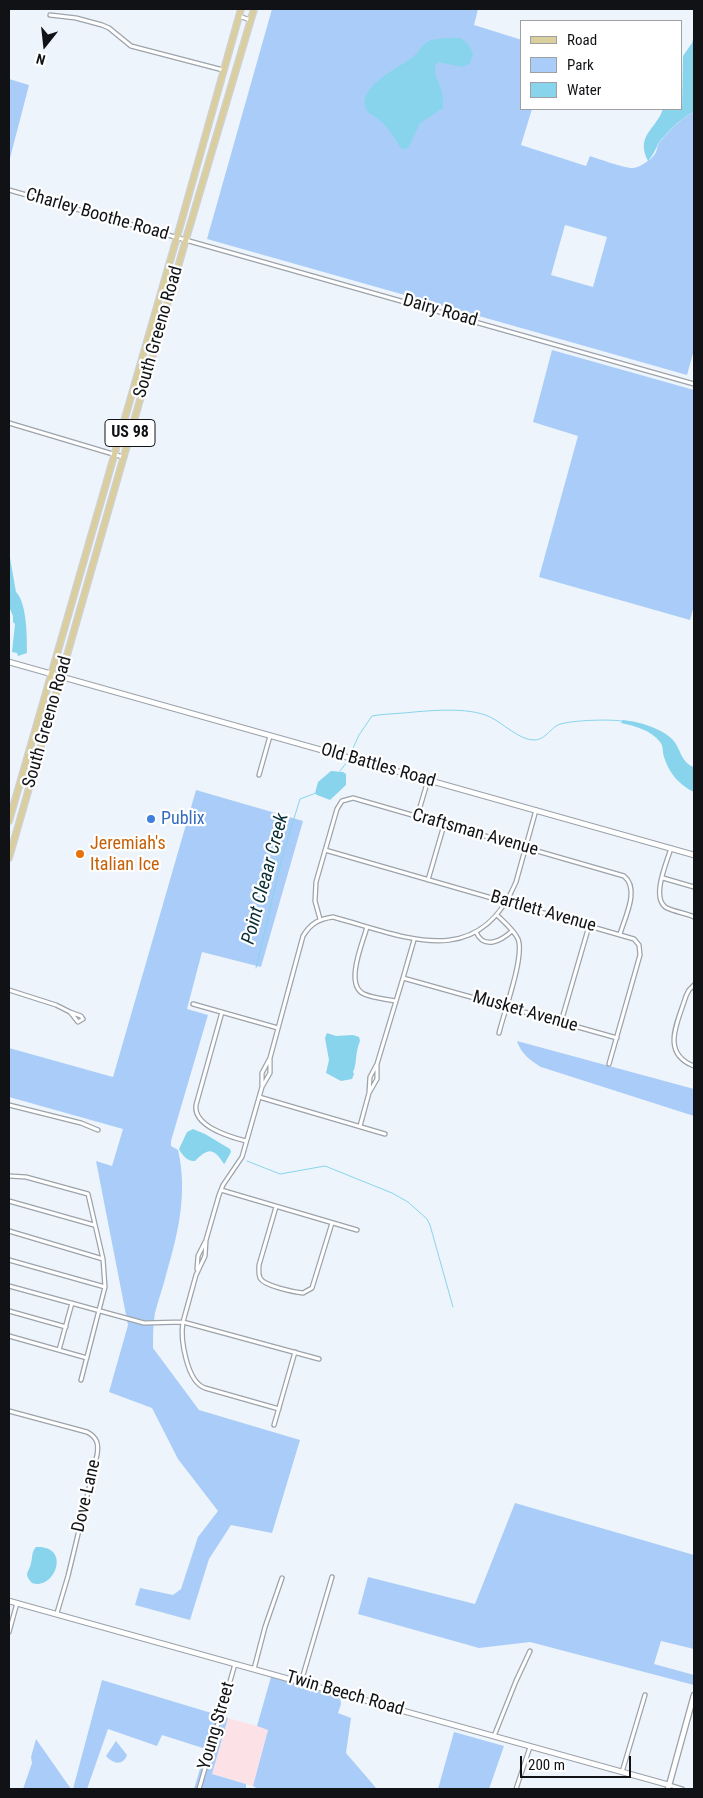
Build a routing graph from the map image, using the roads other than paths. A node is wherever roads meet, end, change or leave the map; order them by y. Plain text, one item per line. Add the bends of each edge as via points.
1 (241, 9) edge
2 (254, 9) edge
3 (50, 15) dead end
4 (239, 16) junction
5 (250, 20) junction
6 (224, 71) junction
7 (9, 190) edge
8 (178, 237) junction
9 (186, 239) junction
10 (694, 384) edge
11 (9, 423) edge
12 (115, 454) junction
13 (123, 457) junction
14 (9, 662) edge
15 (52, 674) junction
16 (61, 677) junction
17 (270, 735) junction
18 (259, 775) dead end
19 (428, 780) junction
20 (536, 810) junction
21 (417, 817) junction
22 (9, 821) edge
23 (444, 824) junction
24 (526, 848) junction
25 (671, 848) junction
26 (325, 850) junction
27 (694, 855) edge
28 (9, 858) edge
29 (663, 878) junction
30 (428, 880) junction
31 (694, 887) edge
32 (506, 902) junction
33 (498, 915) junction
34 (694, 917) edge
35 (320, 920) junction
36 (367, 926) junction
37 (589, 926) junction
38 (512, 930) junction
39 (476, 932) junction
40 (620, 934) junction
41 (414, 940) junction
42 (403, 978) junction
43 (694, 985) edge
44 (9, 990) edge
45 (395, 1001) junction
46 (193, 1004) dead end
47 (505, 1007) junction
48 (70, 1012) dead end
49 (222, 1012) junction
50 (561, 1022) junction
51 (278, 1028) junction
52 (499, 1033) dead end
53 (617, 1038) junction
54 (270, 1058) junction
55 (377, 1064) junction
56 (609, 1064) dead end
57 (694, 1066) edge
58 (262, 1087) junction
59 (369, 1093) junction
60 (259, 1098) junction
61 (9, 1105) edge
62 (360, 1126) junction
63 (98, 1130) dead end
64 (384, 1134) dead end
65 (246, 1141) junction
66 (9, 1176) edge
67 (221, 1190) junction
68 (9, 1201) edge
69 (276, 1207) junction
70 (332, 1223) junction
71 (94, 1225) junction
72 (357, 1230) dead end
73 (9, 1231) edge
74 (206, 1240) junction
75 (103, 1259) junction
76 (9, 1260) edge
77 (196, 1275) junction
78 (9, 1286) edge
79 (105, 1287) junction
80 (72, 1303) junction
81 (9, 1311) edge
82 (100, 1311) junction
83 (182, 1322) junction
84 (66, 1326) junction
85 (9, 1336) edge
86 (59, 1350) junction
87 (295, 1352) junction
88 (88, 1358) junction
89 (319, 1359) dead end
90 (81, 1380) dead end
91 (279, 1409) junction
92 (9, 1411) edge
93 (274, 1425) dead end
94 (332, 1577) dead end
95 (282, 1578) dead end
96 (9, 1601) edge
97 (17, 1603) junction
98 (57, 1613) junction
99 (9, 1632) edge
100 (530, 1651) dead end
101 (235, 1664) junction
102 (254, 1669) junction
103 (301, 1682) junction
104 (645, 1695) dead end
105 (694, 1695) edge
106 (494, 1736) junction
107 (530, 1746) junction
108 (622, 1772) junction
109 (669, 1787) edge
110 (199, 1789) edge
111 (516, 1789) edge
112 (682, 1789) edge

1 - 4 main road, South Greeno Road / US 98
2 - 5 main road, South Greeno Road / US 98
3 - 6 street via 102,25 131,46
4 - 5 street
4 - 6 main road, South Greeno Road / US 98
5 - 9 main road, South Greeno Road / US 98
6 - 8 main road, South Greeno Road / US 98
7 - 8 street, Charley Boothe Road
8 - 9 street, Charley Boothe Road
8 - 12 main road, South Greeno Road / US 98
9 - 10 street, Dairy Road
9 - 13 main road, South Greeno Road / US 98
11 - 12 street
12 - 13 street
12 - 15 main road, South Greeno Road / US 98
13 - 16 main road, South Greeno Road / US 98
14 - 15 street, Old Battles Road
15 - 16 street, Old Battles Road
15 - 22 main road, South Greeno Road / US 98
16 - 17 street, Old Battles Road
16 - 28 main road, South Greeno Road / US 98
17 - 18 street
17 - 19 street, Old Battles Road
19 - 20 street, Old Battles Road
19 - 21 street
20 - 24 street
20 - 25 street, Old Battles Road
21 - 23 street, Craftsman Avenue
21 - 26 street, Craftsman Avenue via 355,798 347,799 336,809
23 - 24 street, Craftsman Avenue
23 - 30 street
24 - 32 street
24 - 40 street, Craftsman Avenue via 628,879 632,892
25 - 27 street, Old Battles Road
25 - 29 street
26 - 30 street, Bartlett Avenue
26 - 35 street, Craftsman Avenue via 317,876 315,901
29 - 31 street
29 - 34 street via 659,893 662,904
30 - 32 street, Bartlett Avenue
32 - 33 street
32 - 37 street, Bartlett Avenue
33 - 38 street
33 - 39 street
35 - 36 street via 333,917
35 - 51 street via 303,936
36 - 41 street
36 - 45 street via 354,982 363,993
37 - 40 street, Bartlett Avenue
37 - 50 street
38 - 39 street via 502,939 490,943 481,940
38 - 47 street via 517,937 520,959
39 - 41 street via 432,942
40 - 53 street, Bartlett Avenue via 637,942 640,955
41 - 42 street
42 - 45 street
42 - 47 street, Musket Avenue
43 - 57 street via 686,996 673,1044 678,1056
44 - 48 street
45 - 55 street
46 - 49 street
47 - 50 street, Musket Avenue
47 - 52 street
49 - 51 street
49 - 65 street via 196,1114 202,1123
50 - 53 street, Musket Avenue
51 - 54 street
53 - 56 street, Bartlett Avenue
54 - 58 street via 262,1073
54 - 58 street via 270,1073
55 - 59 street via 376,1079
55 - 59 street via 370,1077
58 - 60 street
59 - 62 street
60 - 62 street
60 - 65 street
61 - 63 street
62 - 64 street
65 - 67 street via 242,1157
66 - 71 street via 26,1177 88,1194
67 - 69 street
67 - 74 street
68 - 71 street
69 - 70 street
69 - 70 street via 258,1274 264,1282 292,1291 303,1293 312,1288
70 - 72 street
71 - 75 street
73 - 75 street
74 - 77 street via 198,1256
74 - 77 street via 205,1256
75 - 79 street
76 - 79 street
77 - 83 street
78 - 80 street
79 - 82 street
80 - 82 street
80 - 84 street
81 - 84 street
82 - 83 street via 144,1323
82 - 88 street
83 - 87 street
83 - 91 street via 182,1343 196,1383
84 - 86 street
85 - 86 street
86 - 88 street
87 - 89 street
87 - 91 street
88 - 90 street
91 - 93 street
92 - 98 street, Dove Lane via 85,1432 94,1436 97,1442 97,1454
94 - 103 street
95 - 102 street
96 - 97 street, Twin Beech Road
97 - 98 street, Twin Beech Road
97 - 99 street
98 - 101 street, Twin Beech Road
100 - 106 street
101 - 102 street, Twin Beech Road
101 - 110 street, Young Street
102 - 103 street, Twin Beech Road
103 - 106 street, Twin Beech Road
104 - 108 street
105 - 109 street
106 - 107 street, Twin Beech Road
107 - 108 street, Twin Beech Road
107 - 111 street
108 - 109 street, Twin Beech Road
109 - 112 street, Twin Beech Road

